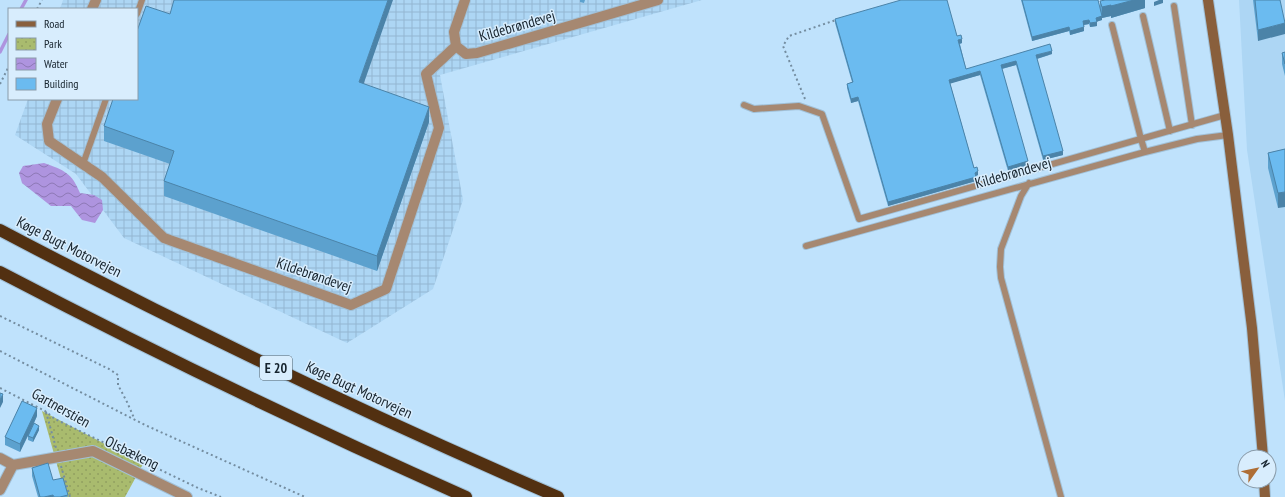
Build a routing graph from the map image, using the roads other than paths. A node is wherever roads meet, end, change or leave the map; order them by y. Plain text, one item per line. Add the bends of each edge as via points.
1 (142, 0) edge
2 (465, 0) edge
3 (658, 0) edge
4 (1208, 0) edge
5 (640, 2) edge
6 (1174, 6) dead end
7 (138, 11) edge
8 (1143, 16) dead end
9 (1112, 25) dead end
10 (456, 46) junction
11 (57, 100) edge
12 (106, 100) edge
13 (744, 105) dead end
14 (1225, 115) junction
15 (1192, 125) junction
16 (1170, 131) junction
17 (1228, 135) junction
18 (1141, 139) junction
19 (1145, 152) junction
20 (83, 164) junction
21 (1029, 183) junction
22 (0, 230) edge
23 (806, 246) dead end
24 (0, 272) edge
25 (1262, 449) edge
26 (0, 458) edge
27 (13, 465) junction
28 (0, 490) edge
29 (554, 496) edge
30 (187, 497) edge
31 (466, 497) edge
32 (566, 497) edge
33 (1061, 497) edge

1 - 7 lane
2 - 10 street, Kildebrøndevej via 454,32
3 - 5 street, Kildebrøndevej
4 - 14 street
5 - 10 street, Kildebrøndevej via 477,53 466,54
6 - 15 lane
8 - 16 lane
9 - 18 lane
10 - 20 street, Kildebrøndevej via 426,74 440,128 386,289 351,305 164,238 102,177
11 - 20 street, Kildebrøndevej via 47,124 49,141
12 - 20 lane
13 - 18 lane via 754,108 799,106 822,114 859,219
14 - 15 lane
14 - 17 street
15 - 16 lane
16 - 18 lane
17 - 19 lane, Kildebrøndevej via 1196,139
17 - 25 street via 1252,328
18 - 19 lane
19 - 21 lane, Kildebrøndevej
21 - 23 lane, Kildebrøndevej
21 - 33 lane via 1021,196 1001,248 1000,267
22 - 29 highway, Køge Bugt Motorvejen / E 20 via 388,422
24 - 31 highway, E 20 via 238,392
26 - 27 street
27 - 28 street
27 - 30 street, Olsbækeng via 93,451
29 - 32 highway, Køge Bugt Motorvejen

